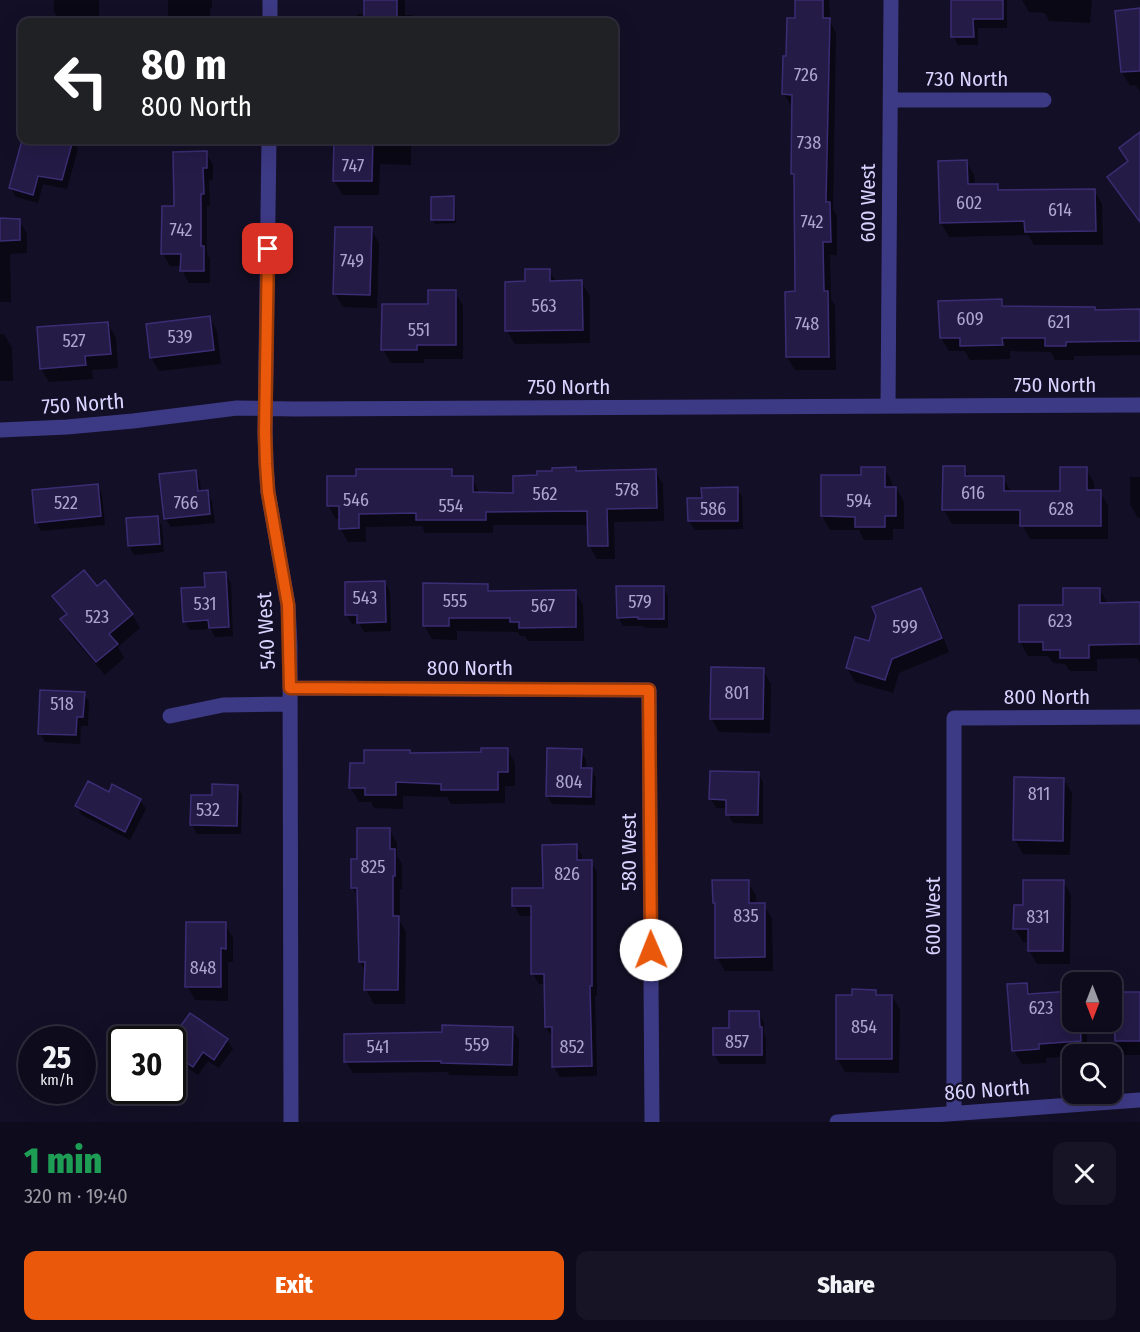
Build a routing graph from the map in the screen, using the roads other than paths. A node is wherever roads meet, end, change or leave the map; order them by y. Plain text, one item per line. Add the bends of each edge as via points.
1 (270, 0) edge
2 (891, 0) edge
3 (270, 18) edge
4 (890, 100) junction
5 (1044, 100) dead end
6 (269, 144) edge
7 (1140, 405) edge
8 (888, 406) junction
9 (266, 408) junction
10 (0, 430) edge
11 (290, 688) junction
12 (649, 690) joint
13 (289, 704) junction
14 (170, 716) dead end
15 (1140, 717) edge
16 (954, 718) joint
17 (1140, 1100) edge
18 (954, 1113) junction
19 (291, 1122) edge
20 (652, 1122) edge
21 (837, 1122) edge

1 - 3 street
2 - 4 street, 600 West
4 - 5 street, 730 North
4 - 8 street, 600 West
6 - 9 street, 540 West
7 - 8 street, 750 North
8 - 9 street, 750 North
9 - 10 street, 750 North
9 - 11 street, 540 West via 268,492 288,605
11 - 12 street, 800 North
11 - 13 street, 540 West
12 - 20 street, 580 West
13 - 14 street via 223,705
13 - 19 street, 540 West
15 - 16 street, 800 North
16 - 18 street, 600 West
17 - 18 street, 860 North
18 - 21 street, 860 North

